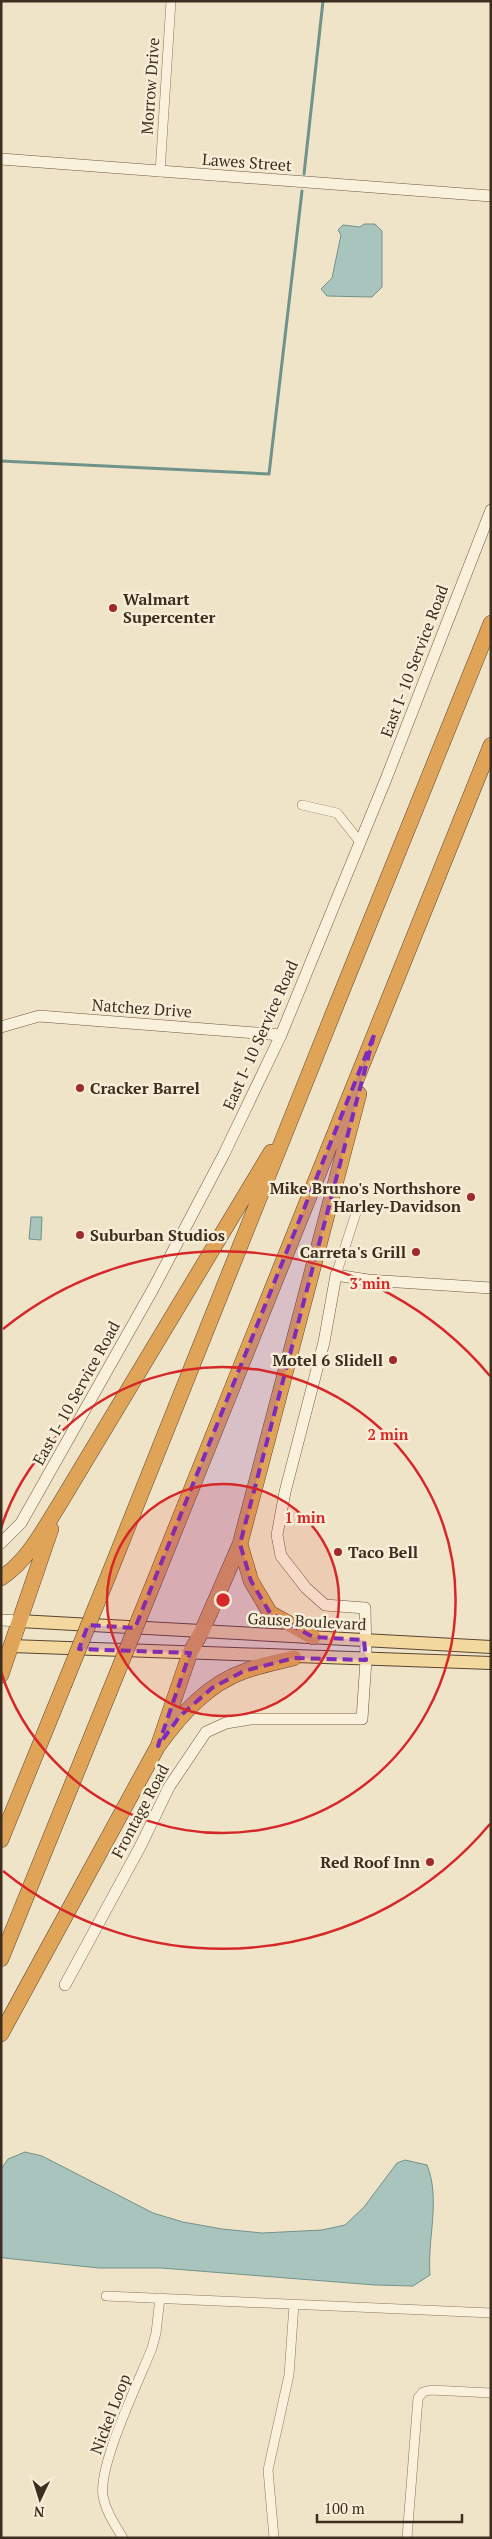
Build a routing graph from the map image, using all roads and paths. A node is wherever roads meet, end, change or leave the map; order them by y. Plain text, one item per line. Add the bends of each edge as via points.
1 (171, 1) edge
2 (1, 159) edge
3 (160, 172) junction
4 (491, 196) edge
5 (491, 510) edge
6 (491, 623) edge
7 (491, 745) edge
8 (302, 805) dead end
9 (360, 842) junction
10 (1, 1027) edge
11 (281, 1034) junction
12 (374, 1035) junction
13 (291, 1118) junction
14 (356, 1213) dead end
15 (336, 1275) junction
16 (491, 1288) edge
17 (59, 1505) junction
18 (1, 1543) edge
19 (240, 1544) junction
20 (1, 1578) edge
21 (1, 1620) edge
22 (19, 1621) junction
23 (202, 1631) junction
24 (313, 1637) junction
25 (364, 1640) junction
26 (6, 1646) edge
27 (491, 1646) edge
28 (190, 1654) junction
29 (294, 1658) junction
30 (366, 1660) junction
31 (491, 1663) edge
32 (1, 1675) edge
33 (158, 1746) junction
34 (1, 1840) edge
35 (1, 1959) edge
36 (65, 1985) dead end
37 (1, 2034) edge
38 (106, 2296) dead end
39 (160, 2298) junction
40 (294, 2304) junction
41 (491, 2313) edge
42 (491, 2393) edge
43 (123, 2538) edge
44 (274, 2538) edge
45 (407, 2538) edge

1 - 3 street, Morrow Drive
2 - 3 street, Lawes Street
3 - 4 street, Lawes Street
5 - 9 street, East I- 10 Service Road
6 - 13 highway
7 - 12 highway
8 - 9 street via 338,813
9 - 11 street, East I- 10 Service Road
10 - 11 street, Natchez Drive via 40,1016
11 - 18 street, East I- 10 Service Road via 224,1154 153,1289 21,1523
12 - 19 highway
12 - 35 highway, bridge
13 - 17 highway
13 - 34 highway, bridge
14 - 15 street
15 - 16 street
15 - 25 street, Frontage Road via 324,1342 277,1535 282,1556 306,1588 325,1605 364,1608
17 - 20 highway via 34,1546 15,1569
17 - 22 highway
19 - 23 highway
19 - 24 highway via 251,1580 270,1613
21 - 22 street, Gause Boulevard
22 - 23 main road, Gause Boulevard
22 - 26 highway
23 - 24 main road, Gause Boulevard
23 - 28 highway
24 - 25 main road, Gause Boulevard
25 - 27 main road, Gause Boulevard
25 - 30 street, Frontage Road
26 - 28 main road
26 - 32 highway
28 - 29 main road
28 - 33 highway
29 - 30 main road
29 - 33 highway via 244,1671 212,1688 180,1716
30 - 31 main road
30 - 36 street, Frontage Road via 362,1719 250,1719 226,1722 206,1732 169,1786
33 - 37 highway
38 - 39 street
39 - 40 street
39 - 43 street, Nickel Loop via 152,2348 104,2471 107,2510
40 - 41 street
40 - 44 street via 289,2375 268,2470
42 - 45 street via 431,2390 418,2398

